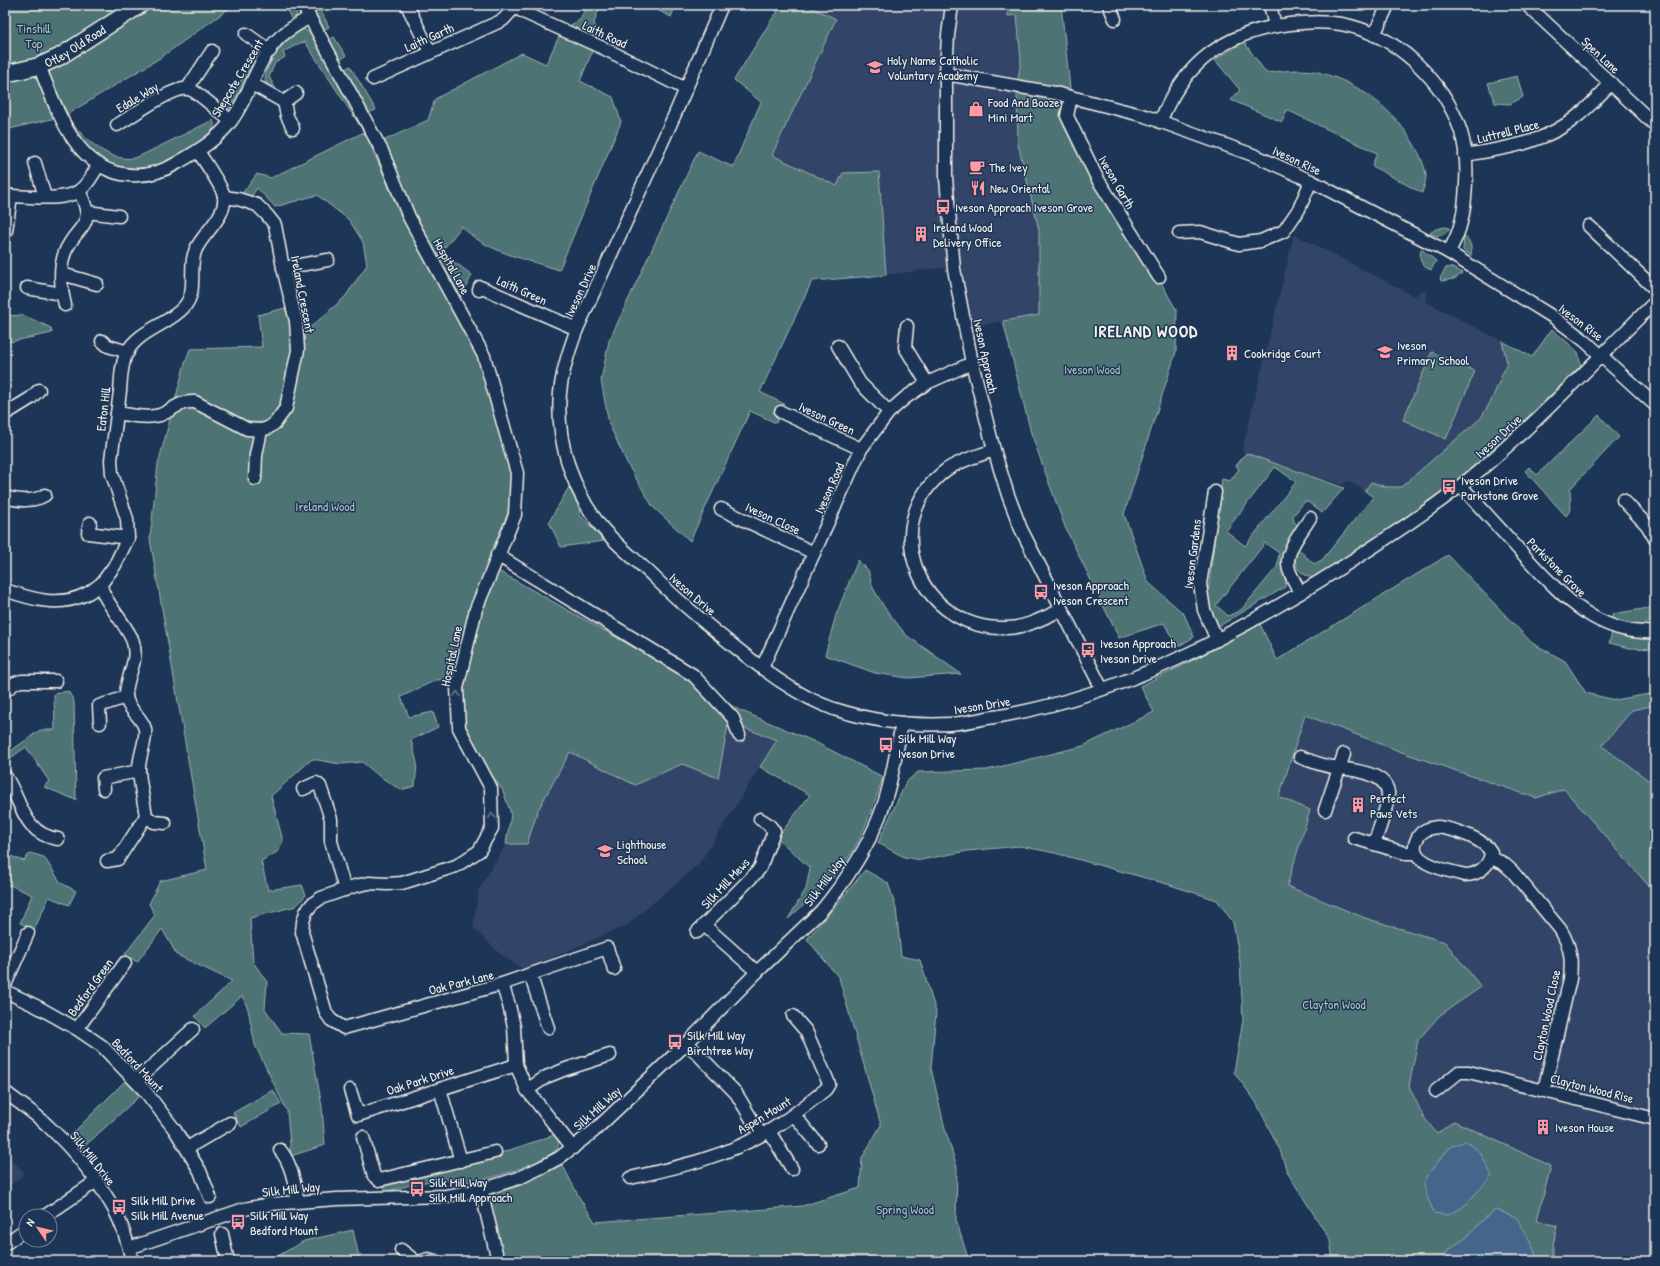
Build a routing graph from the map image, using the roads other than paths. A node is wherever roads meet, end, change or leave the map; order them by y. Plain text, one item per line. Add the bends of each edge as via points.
1 (140, 5) edge
2 (303, 5) edge
3 (407, 5) edge
4 (722, 5) edge
5 (952, 5) edge
6 (1109, 5) edge
7 (1270, 5) edge
8 (1388, 5) edge
9 (1527, 5) edge
10 (513, 6) edge
11 (309, 17) junction
12 (1115, 20) dead end
13 (1275, 26) junction
14 (246, 34) dead end
15 (1374, 35) junction
16 (270, 50) junction
17 (212, 51) dead end
18 (430, 52) junction
19 (39, 66) junction
20 (5, 74) edge
21 (946, 74) junction
22 (373, 79) dead end
23 (1611, 83) junction
24 (252, 84) junction
25 (187, 88) junction
26 (686, 89) junction
27 (296, 93) dead end
28 (1071, 97) junction
29 (284, 102) junction
30 (231, 121) junction
31 (1160, 122) junction
32 (118, 125) dead end
33 (1655, 125) edge
34 (293, 128) dead end
35 (198, 151) junction
36 (1465, 155) junction
37 (35, 163) dead end
38 (98, 166) junction
39 (1311, 181) junction
40 (79, 191) junction
41 (8, 196) edge
42 (45, 197) junction
43 (224, 197) junction
44 (87, 212) junction
45 (119, 216) dead end
46 (1589, 226) dead end
47 (6, 231) edge
48 (1179, 233) dead end
49 (1448, 252) junction
50 (328, 260) dead end
51 (283, 268) junction
52 (62, 274) junction
53 (1159, 277) dead end
54 (97, 284) dead end
55 (27, 288) dead end
56 (1655, 289) edge
57 (479, 290) dead end
58 (1655, 302) edge
59 (907, 326) dead end
60 (577, 330) junction
61 (102, 341) dead end
62 (838, 346) dead end
63 (128, 352) junction
64 (1602, 355) junction
65 (972, 363) junction
66 (927, 383) junction
67 (39, 390) dead end
68 (1655, 405) edge
69 (781, 412) dead end
70 (889, 412) junction
71 (117, 413) junction
72 (5, 414) edge
73 (261, 430) junction
74 (861, 450) junction
75 (994, 450) junction
76 (255, 479) dead end
77 (1460, 486) junction
78 (1215, 492) dead end
79 (45, 495) dead end
80 (5, 497) edge
81 (1623, 500) dead end
82 (721, 509) dead end
83 (1310, 518) dead end
84 (90, 523) dead end
85 (128, 538) junction
86 (1655, 539) edge
87 (814, 553) junction
88 (497, 555) junction
89 (101, 584) junction
90 (5, 590) edge
91 (1300, 593) junction
92 (1061, 610) junction
93 (1655, 632) edge
94 (1217, 640) junction
95 (762, 668) junction
96 (56, 681) dead end
97 (1102, 689) junction
98 (5, 691) edge
99 (126, 697) junction
100 (100, 723) dead end
101 (902, 723) junction
102 (739, 735) dead end
103 (1344, 754) dead end
104 (1300, 757) dead end
105 (1340, 768) junction
106 (139, 771) junction
107 (5, 776) edge
108 (104, 789) dead end
109 (303, 789) dead end
110 (1325, 810) dead end
111 (146, 816) junction
112 (760, 819) dead end
113 (165, 822) dead end
114 (58, 838) dead end
115 (1354, 838) dead end
116 (1374, 844) junction
117 (1415, 853) junction
118 (1491, 858) junction
119 (107, 861) dead end
120 (345, 890) junction
121 (28, 933) dead end
122 (125, 963) dead end
123 (614, 969) dead end
124 (758, 972) junction
125 (530, 974) junction
126 (502, 984) junction
127 (5, 986) edge
128 (5, 991) edge
129 (793, 1016) dead end
130 (77, 1028) junction
131 (548, 1028) dead end
132 (193, 1029) dead end
133 (687, 1043) junction
134 (610, 1055) dead end
135 (516, 1065) junction
136 (136, 1081) junction
137 (440, 1088) junction
138 (350, 1090) dead end
139 (527, 1090) junction
140 (1544, 1090) junction
141 (1436, 1091) dead end
142 (5, 1092) edge
143 (794, 1115) junction
144 (1655, 1118) edge
145 (230, 1123) dead end
146 (765, 1133) junction
147 (363, 1138) dead end
148 (818, 1144) dead end
149 (188, 1148) junction
150 (573, 1148) junction
151 (280, 1150) dead end
152 (495, 1152) dead end
153 (461, 1161) junction
154 (792, 1169) dead end
155 (630, 1178) dead end
156 (95, 1182) junction
157 (481, 1190) junction
158 (210, 1197) dead end
159 (298, 1201) junction
160 (57, 1208) edge
161 (222, 1234) dead end
162 (18, 1235) edge
163 (5, 1244) edge
164 (129, 1248) junction
165 (401, 1250) dead end
166 (496, 1260) edge
167 (132, 1261) edge
168 (228, 1261) edge
169 (415, 1261) edge
170 (422, 1261) edge
171 (435, 1261) edge

1 - 19 street, Otley Old Road via 59,57
2 - 11 street, Hospital Lane
3 - 18 street
4 - 26 street, Iveson Drive
5 - 21 street, Iveson Approach
6 - 12 street
7 - 13 street
8 - 15 street
9 - 23 street, Spen Lane
10 - 18 street, Laith Garth via 503,20
10 - 26 street, Laith Road
11 - 16 street, Shepcote Crescent via 283,35
11 - 88 street, Hospital Lane via 382,151 409,217 484,356 518,473 515,515
13 - 15 street via 1312,21 1329,22
13 - 31 street via 1244,34 1210,52 1178,86
14 - 16 street
15 - 36 street via 1406,54 1437,86 1456,120
16 - 24 street, Shepcote Crescent
17 - 25 street
18 - 22 street, Laith Garth
19 - 20 street, Otley Old Road
19 - 38 street, Shepcote Crescent via 70,134
21 - 28 street, Iveson Rise
21 - 65 street, Iveson Approach via 946,178 954,269
23 - 33 street, Spen Lane
23 - 36 street, Luttrell Place via 1579,116 1552,134 1524,144
24 - 29 street
24 - 30 street, Shepcote Crescent
25 - 30 street
25 - 32 street, Edale Way via 177,90 150,104
26 - 60 street, Iveson Drive
27 - 29 street
28 - 31 street, Iveson Rise
28 - 53 street, Iveson Garth via 1067,116 1097,178
29 - 34 street via 286,116
30 - 35 street, Shepcote Crescent
31 - 39 street, Iveson Rise via 1256,156
35 - 38 street, Shepcote Crescent via 168,168 148,175 134,176
35 - 43 street
36 - 49 street via 1467,172 1463,214 1459,231
37 - 42 street
38 - 40 street
39 - 48 street via 1299,209 1284,230 1262,242 1238,244 1200,232
39 - 49 street, Iveson Rise
40 - 42 street via 57,197
40 - 44 street
41 - 42 street
41 - 47 street
43 - 51 street, Ireland Crescent via 257,205 267,215 275,225
43 - 63 street, Eaton Hill via 222,210 196,248 189,301 179,312 139,338
44 - 45 street
44 - 52 street via 82,227 65,252
46 - 56 street
49 - 64 street, Iveson Rise via 1553,317
50 - 51 street
51 - 73 street, Ireland Crescent via 296,321 298,350 286,408 275,423
52 - 54 street
52 - 55 street via 63,299
57 - 60 street, Laith Green via 480,287
58 - 64 street, Iveson Drive
59 - 66 street via 905,347
60 - 95 street, Iveson Drive via 564,367 560,417 567,460 583,499 600,526 670,593
61 - 63 street via 108,346
62 - 70 street via 860,383
63 - 71 street, Eaton Hill via 123,361
64 - 68 street, Iveson Rise
64 - 77 street, Iveson Drive via 1484,467
65 - 66 street, Iveson Road
65 - 75 street, Iveson Approach
66 - 70 street, Iveson Road
67 - 72 street
69 - 74 street, Iveson Green
70 - 74 street, Iveson Road
71 - 73 street via 149,417 161,415 179,404 195,402 247,429
71 - 85 street, Eaton Hill via 111,468 127,519
73 - 76 street
74 - 87 street, Iveson Road
75 - 92 street, Iveson Approach via 1021,529
75 - 92 street via 960,462 947,470 924,494 911,533 912,554 917,571 936,600 952,613 988,628 1019,627
77 - 91 street, Iveson Drive via 1378,544
77 - 93 street, Parkstone Grove via 1572,604 1598,621 1620,629
78 - 94 street, Iveson Gardens via 1200,584 1204,610
79 - 80 street via 31,500
81 - 86 street via 1647,526
82 - 87 street, Iveson Close
83 - 91 street via 1287,560 1288,570
84 - 85 street via 88,533
85 - 89 street, Eaton Hill via 115,565
87 - 95 street, Iveson Road
88 - 102 street via 693,675 733,718
120 -> 88 street, Hospital Lane via 369,884 402,883 456,866 479,851 492,828 491,788 459,728 457,688 476,609
89 - 90 street via 86,594 55,602 39,601
89 - 99 street via 103,594 124,623 135,651
91 - 94 street, Iveson Drive
92 - 97 street, Iveson Approach
94 - 97 street, Iveson Drive
95 - 101 street, Iveson Drive via 793,689 831,708
96 - 98 street via 21,681
97 - 101 street, Iveson Drive via 1020,713 951,724
99 - 100 street via 98,706
99 - 106 street via 132,710 143,722 145,730
101 - 124 street, Silk Mill Way via 880,815 864,849 847,878 821,911
103 - 105 street
104 - 105 street
105 - 110 street
105 - 116 street via 1370,774 1386,786 1388,798
106 - 108 street via 103,778
106 - 111 street
107 - 114 street via 12,785 26,819 43,834
109 - 120 street via 316,783 320,786 331,819 331,841
111 - 113 street via 154,822
111 - 119 street via 118,859
112 - 124 street, Silk Mill Mews via 774,831 760,868 700,929
115 - 116 street
116 - 117 street via 1405,853
117 - 118 street via 1423,862 1465,875 1478,872
117 - 118 street, Clayton Wood Close via 1414,846 1422,832 1438,827 1473,837 1491,852
118 - 140 street, Clayton Wood Close via 1512,870 1560,929 1570,949 1570,979
120 - 126 street, Oak Park Lane via 321,898 312,904 306,912 302,932 326,1013 331,1020 344,1028
121 - 127 street
122 - 130 street, Bedford Green
123 - 125 street via 607,948
124 - 133 street, Silk Mill Way
125 - 126 street
125 - 131 street
126 - 135 street, Oak Park Lane via 514,1027
128 - 130 street, Bedford Mount
129 - 143 street, Aspen Mount via 806,1031 828,1084 826,1089
130 - 136 street, Bedford Mount via 102,1046
132 - 136 street
133 - 146 street via 736,1093
133 - 150 street, Silk Mill Way
134 - 139 street via 546,1077
135 - 137 street, Oak Park Drive
135 - 139 street, Oak Park Lane
136 - 149 street, Bedford Mount
137 - 138 street, Oak Park Drive via 358,1115
137 - 153 street
139 - 150 street, Oak Park Lane
140 - 141 street, Clayton Wood Rise via 1463,1072 1454,1075
140 - 144 street, Clayton Wood Rise
142 - 156 street, Silk Mill Drive via 47,1124
143 - 146 street, Aspen Mount
143 - 148 street
145 - 149 street
146 - 154 street
146 - 155 street, Aspen Mount via 733,1149 685,1165
147 - 153 street via 374,1176 379,1180
149 - 158 street, Bedford Mount
150 - 157 street, Silk Mill Way via 537,1170
151 - 159 street via 292,1174
152 - 153 street
156 - 160 street
156 - 164 street, Silk Mill Drive via 114,1209
157 - 159 street, Silk Mill Way via 446,1196
157 - 166 street
159 - 164 street, Silk Mill Way via 244,1209
161 - 168 street
162 - 163 street
164 - 167 street, Silk Mill Drive
165 - 169 street
170 - 171 street

